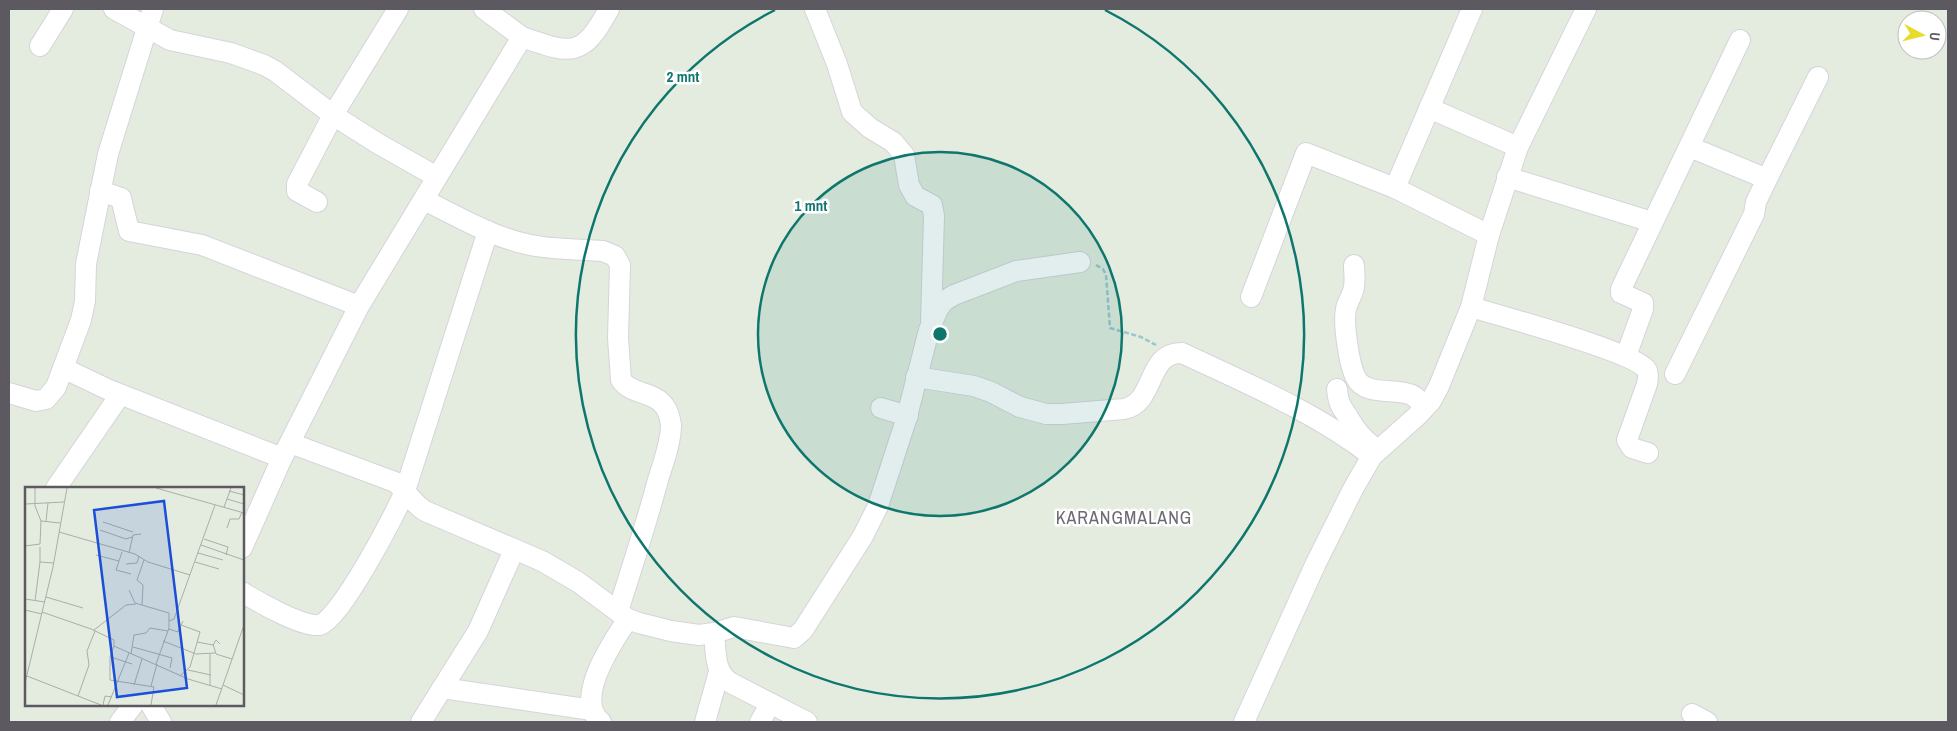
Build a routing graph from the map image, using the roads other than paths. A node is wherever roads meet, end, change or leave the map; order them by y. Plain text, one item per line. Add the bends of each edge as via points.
1 (63, 9) edge
2 (114, 9) edge
3 (398, 9) edge
4 (484, 9) edge
5 (609, 9) edge
6 (814, 9) edge
7 (1472, 9) edge
8 (1586, 9) edge
9 (150, 18) edge
10 (522, 37) junction
11 (1740, 40) dead end
12 (40, 46) dead end
13 (1818, 77) dead end
14 (1429, 108) junction
15 (333, 115) junction
16 (1518, 147) junction
17 (1690, 147) junction
18 (437, 177) junction
19 (1506, 177) junction
20 (1767, 179) junction
21 (1395, 188) junction
22 (100, 191) junction
23 (424, 200) junction
24 (316, 202) dead end
25 (1652, 222) junction
26 (488, 231) junction
27 (1489, 235) junction
28 (1080, 262) road end
29 (1354, 264) dead end
30 (1251, 297) dead end
31 (359, 306) junction
32 (1471, 307) junction
33 (931, 325) junction
34 (1626, 356) junction
35 (63, 368) junction
36 (1674, 374) dead end
37 (916, 377) junction
38 (1337, 389) dead end
39 (9, 393) edge
40 (120, 395) junction
41 (1288, 402) junction
42 (881, 408) dead end
43 (1420, 412) junction
44 (908, 416) junction
45 (1355, 431) junction
46 (286, 450) junction
47 (1375, 453) junction
48 (1648, 453) dead end
49 (57, 487) edge
50 (405, 491) junction
51 (244, 544) edge
52 (514, 550) junction
53 (244, 593) edge
54 (623, 615) junction
55 (714, 633) junction
56 (719, 672) junction
57 (442, 688) junction
58 (770, 704) junction
59 (131, 706) edge
60 (152, 706) edge
61 (596, 716) edge
62 (120, 722) edge
63 (161, 722) edge
64 (421, 722) edge
65 (705, 722) edge
66 (760, 722) edge
67 (807, 722) edge
68 (1244, 722) edge

1 - 12 street
2 - 9 street
3 - 15 street
4 - 10 street
5 - 10 street via 586,42 574,49 558,50
6 - 33 street via 837,64 852,112 893,142 904,155 909,185 917,198 930,203 933,209
7 - 14 street
8 - 16 street
9 - 15 street via 170,40 231,53 275,71
9 - 22 street via 108,154
10 - 18 street
11 - 17 street
13 - 20 street
14 - 16 street
14 - 21 street
15 - 18 street
15 - 24 street via 296,186 297,191
16 - 19 street
17 - 20 street
17 - 25 street
18 - 23 street
19 - 25 street
19 - 27 street
20 - 36 street via 1754,214
21 - 27 street
21 - 30 street via 1306,153
22 - 31 street via 121,198 129,231 202,245
22 - 35 street via 86,264 85,301
23 - 26 street
23 - 31 street
25 - 34 street via 1621,289 1621,293 1643,303
26 - 50 street
26 - 54 street via 528,245 607,252 618,260 620,380 663,404 671,424 668,447
27 - 32 street
28 - 33 street via 1016,271 969,288 944,301
29 - 43 street via 1355,281 1345,322 1354,376 1363,386 1414,395 1421,401
31 - 46 street
32 - 34 street
32 - 43 street via 1443,379
33 - 37 street
34 - 48 street via 1646,369 1648,374 1627,440 1632,448
35 - 39 street via 53,392 43,401
35 - 40 street
37 - 41 street via 974,386 1020,407 1046,414 1124,409 1137,404 1159,364 1168,355 1182,353
37 - 44 street
38 - 45 street via 1340,406
40 - 46 street
40 - 49 street
41 - 45 street via 1312,404
41 - 47 street
42 - 44 street
43 - 47 street
44 - 55 street via 886,486 871,521 798,636 788,638 734,627
45 - 47 street
46 - 50 street via 390,479
46 - 51 street
47 - 68 street via 1316,563
50 - 52 street via 425,511
50 - 53 street via 392,521 341,604 325,623 305,623
52 - 54 street via 566,574
52 - 57 street via 478,631
54 - 55 street via 671,631
54 - 61 street via 591,696
55 - 56 street
56 - 58 street via 731,684
56 - 65 street
57 - 61 street
57 - 64 street
58 - 66 street
58 - 67 street
59 - 62 street
60 - 63 street

